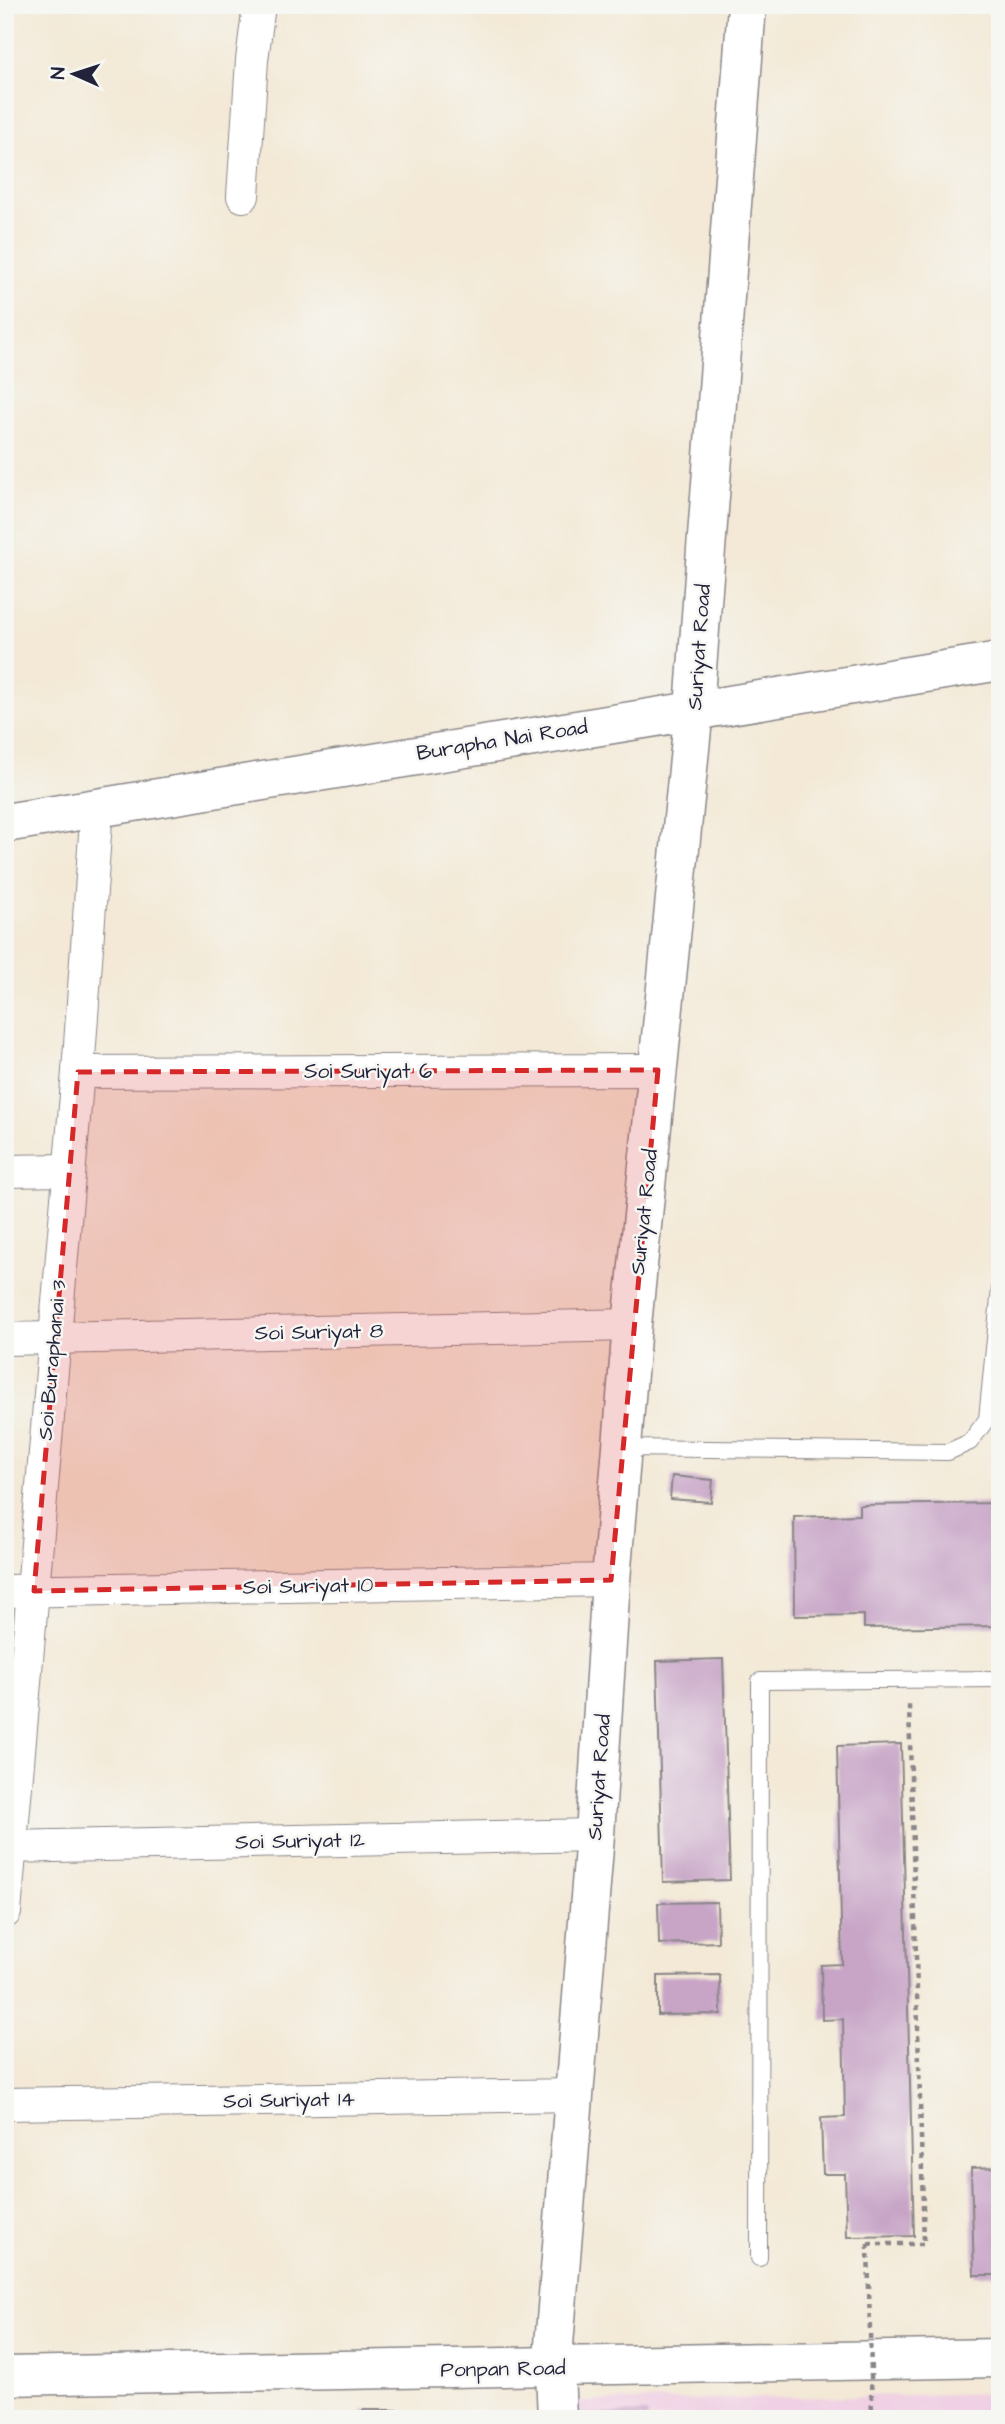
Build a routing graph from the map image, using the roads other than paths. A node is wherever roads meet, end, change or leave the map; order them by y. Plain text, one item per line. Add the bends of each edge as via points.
1 (259, 5) edge
2 (747, 5) edge
3 (243, 196) dead end
4 (1000, 661) edge
5 (694, 709) junction
6 (97, 807) junction
7 (5, 823) edge
8 (658, 1070) junction
9 (78, 1072) junction
10 (69, 1170) junction
11 (5, 1171) edge
12 (1000, 1289) edge
13 (632, 1325) junction
14 (53, 1338) junction
15 (5, 1339) edge
16 (623, 1448) junction
17 (611, 1580) junction
18 (20, 1591) edge
19 (1000, 1679) edge
20 (595, 1835) junction
21 (8, 1847) edge
22 (5, 1913) edge
23 (573, 2095) junction
24 (5, 2104) edge
25 (759, 2258) dead end
26 (1000, 2358) edge
27 (555, 2368) junction
28 (5, 2376) edge
29 (557, 2419) edge

1 - 3 street
2 - 5 street, Suriyat Road
4 - 5 street, Burapha Nai Road
5 - 6 street, Burapha Nai Road
5 - 8 street, Suriyat Road
6 - 7 street, Burapha Nai Road
6 - 9 street, Soi Buraphanai 3
8 - 9 street, Soi Suriyat 6
8 - 13 street, Suriyat Road
9 - 10 street, Soi Buraphanai 3
10 - 11 street
10 - 14 street, Soi Buraphanai 3
12 - 16 lane via 987,1419 970,1441 948,1452
13 - 14 street, Soi Suriyat 8
13 - 16 street, Suriyat Road
14 - 15 street, Soi Suriyat 8
14 - 18 street, Soi Buraphanai 3
16 - 17 street, Suriyat Road
17 - 18 street, Soi Suriyat 10
17 - 20 street, Suriyat Road
18 - 21 street, Soi Buraphanai 3
19 - 25 lane via 760,1681
20 - 21 street, Soi Suriyat 12
20 - 23 street, Suriyat Road
21 - 22 street, Soi Buraphanai 3
23 - 24 street, Soi Suriyat 14
23 - 27 street, Suriyat Road
26 - 27 street, Ponpan Road
27 - 28 street, Ponpan Road
27 - 29 street, Suriyat Road

